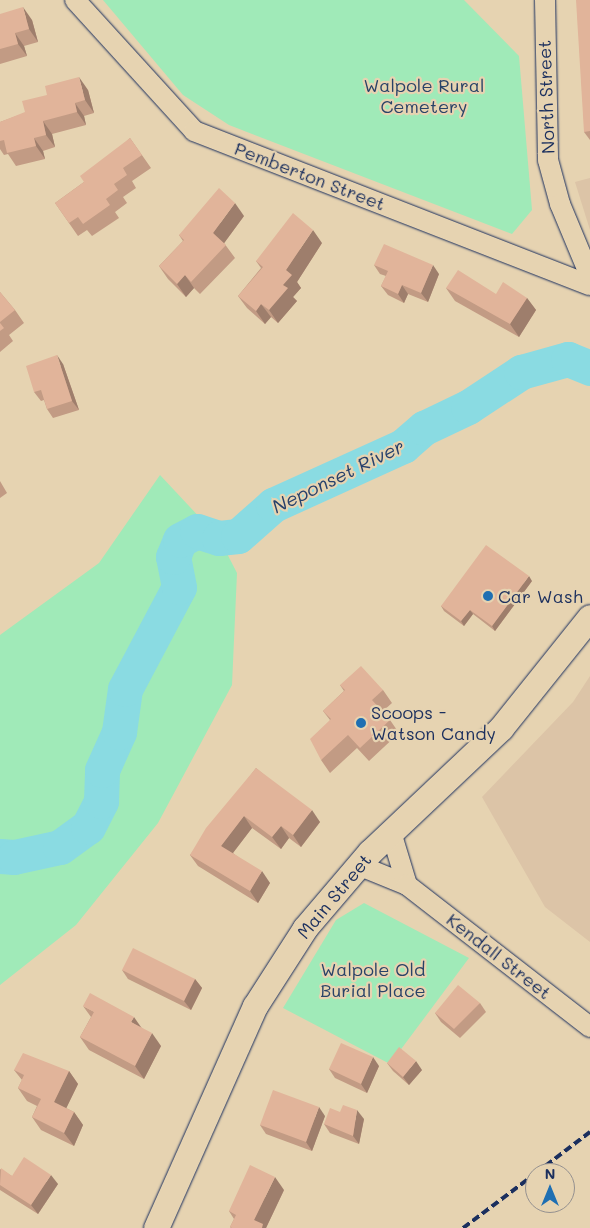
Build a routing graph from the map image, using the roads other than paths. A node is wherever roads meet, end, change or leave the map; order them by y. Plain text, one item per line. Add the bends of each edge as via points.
1 (75, 0) edge
2 (545, 0) edge
3 (590, 276) edge
4 (590, 285) edge
5 (590, 617) edge
6 (391, 832) junction
7 (358, 865) junction
8 (407, 885) junction
9 (590, 1027) edge
10 (156, 1228) edge

1 - 4 street, Pemberton Street via 194,131
2 - 3 street, North Street via 548,160 560,204
5 - 6 main road, Main Street via 501,728
6 - 7 main road, Main Street
6 - 8 street
7 - 8 street, Kendall Street
7 - 10 main road, Main Street via 305,928 255,1006
8 - 9 street, Kendall Street

